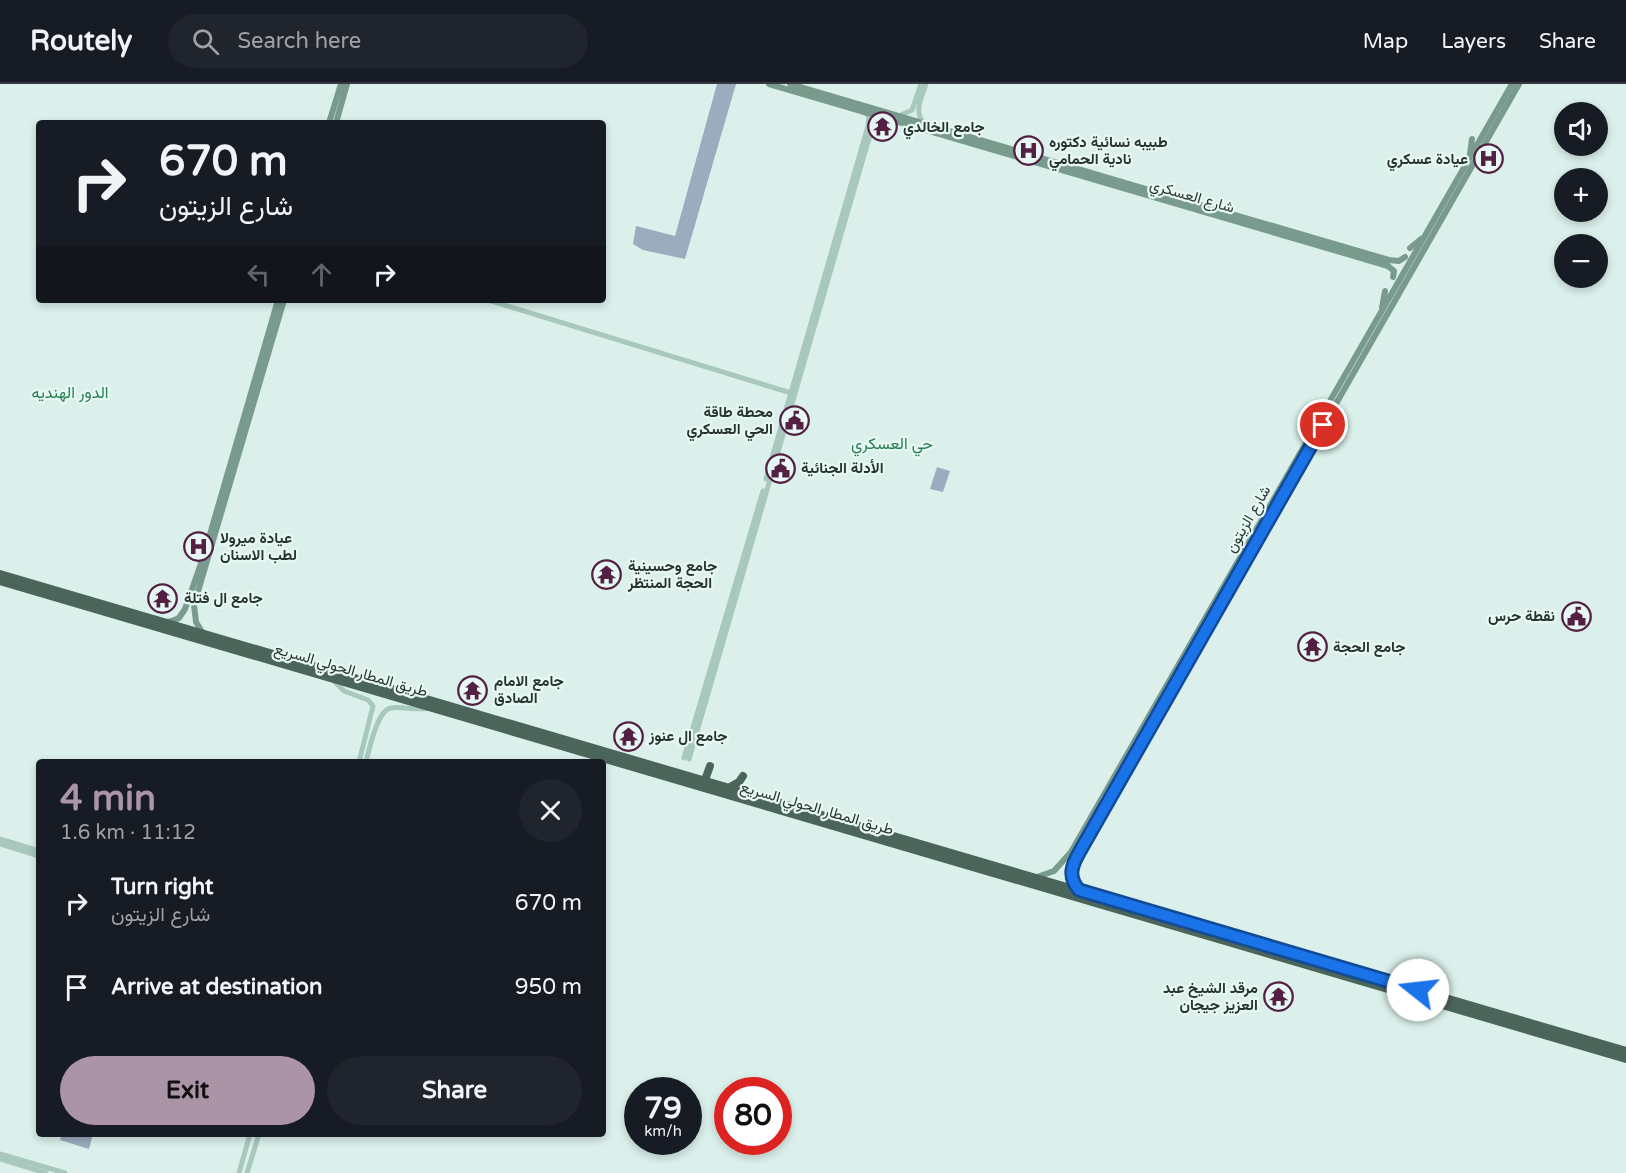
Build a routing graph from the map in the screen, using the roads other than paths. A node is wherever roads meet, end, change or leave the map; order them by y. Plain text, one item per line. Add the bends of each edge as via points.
1 (341, 84) edge
2 (347, 84) edge
3 (769, 84) edge
4 (790, 84) edge
5 (921, 84) edge
6 (926, 84) edge
7 (1512, 84) edge
8 (1519, 84) edge
9 (813, 94) junction
10 (824, 97) junction
11 (340, 98) junction
12 (862, 111) junction
13 (336, 112) junction
14 (899, 116) junction
15 (888, 119) junction
16 (331, 120) edge
17 (336, 120) edge
18 (924, 123) junction
19 (870, 127) junction
20 (1472, 139) dead end
21 (981, 143) junction
22 (1489, 152) dead end
23 (1469, 158) junction
24 (1471, 169) junction
25 (1457, 186) junction
26 (1446, 197) junction
27 (1452, 201) junction
28 (1425, 234) junction
29 (1410, 248) dead end
30 (1405, 257) dead end
31 (1388, 263) junction
32 (1393, 277) dead end
33 (1385, 291) dead end
34 (277, 303) edge
35 (283, 303) edge
36 (498, 303) edge
37 (817, 310) junction
38 (1380, 313) junction
39 (1360, 345) junction
40 (1367, 349) junction
41 (1352, 359) junction
42 (1359, 363) junction
43 (791, 393) junction
44 (755, 524) junction
45 (208, 550) junction
46 (1231, 558) dead end
47 (1238, 562) junction
48 (0, 574) edge
49 (0, 581) edge
50 (1209, 596) dead end
51 (1216, 600) junction
52 (164, 622) junction
53 (205, 634) junction
54 (1190, 652) junction
55 (1181, 665) junction
56 (327, 677) junction
57 (436, 709) junction
58 (1152, 724) junction
59 (1159, 728) dead end
60 (587, 745) junction
61 (605, 750) junction
62 (584, 755) junction
63 (687, 758) dead end
64 (360, 759) edge
65 (367, 759) edge
66 (598, 759) edge
67 (602, 759) edge
68 (606, 761) edge
69 (710, 766) dead end
70 (743, 776) dead end
71 (705, 780) junction
72 (730, 787) junction
73 (1093, 799) dead end
74 (1100, 802) junction
75 (1099, 817) junction
76 (1106, 821) dead end
77 (0, 839) edge
78 (1080, 843) junction
79 (0, 844) edge
80 (36, 850) edge
81 (36, 855) edge
82 (1034, 878) junction
83 (1079, 890) junction
84 (1568, 1038) junction
85 (1585, 1043) junction
86 (1626, 1051) edge
87 (1626, 1059) edge
88 (249, 1137) edge
89 (258, 1137) edge
90 (0, 1154) edge
91 (244, 1156) junction
92 (252, 1158) junction
93 (0, 1159) edge
94 (35, 1167) junction
95 (45, 1171) edge
96 (240, 1171) edge
97 (248, 1172) edge
98 (65, 1173) edge

1 - 11 main road
2 - 11 main road
3 - 9 main road, شارع العسكري
4 - 9 main road, شارع العسكري
5 - 14 street via 912,110
6 - 18 street via 918,109
7 - 23 main road, شارع الزيتون
8 - 24 main road, شارع الزيتون
9 - 10 main road, شارع العسكري
10 - 12 main road, شارع العسكري
10 - 14 main road, شارع العسكري
11 - 13 main road
12 - 15 main road, شارع العسكري
12 - 19 street via 868,116
13 - 16 main road
13 - 17 main road
14 - 18 main road, شارع العسكري
15 - 19 street
15 - 21 main road, شارع العسكري
18 - 21 main road, شارع العسكري
19 - 37 street
20 - 23 main road
21 - 31 main road, شارع العسكري
22 - 24 main road
23 - 25 main road, شارع الزيتون
24 - 25 main road, شارع الزيتون
25 - 26 main road, شارع الزيتون
25 - 27 main road, شارع الزيتون
26 - 27 main road
26 - 28 main road, شارع الزيتون
27 - 40 main road, شارع الزيتون via 1395,309
28 - 29 main road
28 - 38 main road, شارع الزيتون
30 - 31 main road, شارع العسكري
31 - 32 main road
33 - 38 main road
34 - 45 main road
35 - 45 main road
36 - 43 street
37 - 43 street
37 - 44 street
38 - 39 main road, شارع الزيتون
39 - 40 main road
39 - 41 main road, شارع الزيتون
40 - 42 main road, شارع الزيتون
41 - 42 main road
41 - 47 main road, شارع الزيتون
42 - 54 main road, شارع الزيتون via 1227,602
43 - 44 street
44 - 63 street
45 - 52 main road via 186,609 179,618
45 - 53 main road via 194,605 197,626
46 - 47 main road
47 - 51 main road, شارع الزيتون
48 - 52 highway, طريق المطار الحولي السريع
49 - 56 highway, طريق المطار الحولي السريع
50 - 51 main road
51 - 54 main road, شارع الزيتون
52 - 53 highway, طريق المطار الحولي السريع
53 - 60 highway, طريق المطار الحولي السريع
54 - 55 main road, شارع الزيتون
55 - 58 main road, شارع الزيتون
55 - 74 main road, شارع الزيتون via 1149,708
56 - 57 highway, طريق المطار الحولي السريع
56 - 64 street via 373,706
57 - 62 highway, طريق المطار الحولي السريع
57 - 65 street via 386,710
58 - 59 main road
58 - 75 main road, شارع الزيتون
60 - 61 highway, طريق المطار الحولي السريع
60 - 62 highway
61 - 67 highway
61 - 71 highway, طريق المطار الحولي السريع
62 - 66 highway, طريق المطار الحولي السريع
68 - 84 highway, طريق المطار الحولي السريع
69 - 71 highway
70 - 72 highway
71 - 72 highway, طريق المطار الحولي السريع
72 - 82 highway, طريق المطار الحولي السريع
73 - 74 main road
74 - 78 main road, شارع الزيتون
75 - 76 main road
75 - 78 main road, شارع الزيتون
77 - 80 street
78 - 82 main road, شارع الزيتون via 1058,868
78 - 83 main road, شارع الزيتون via 1071,871
79 - 81 street
82 - 83 highway, طريق المطار الحولي السريع
83 - 84 highway, طريق المطار الحولي السريع
84 - 85 highway, طريق المطار الحولي السريع
85 - 86 highway, طريق المطار الحولي السريع
85 - 87 highway, طريق المطار الحولي السريع
88 - 91 street
89 - 92 street
90 - 94 street
91 - 92 street
91 - 96 street
92 - 97 street
93 - 94 street
94 - 95 street
95 - 98 street
96 - 97 street via 245,1167

